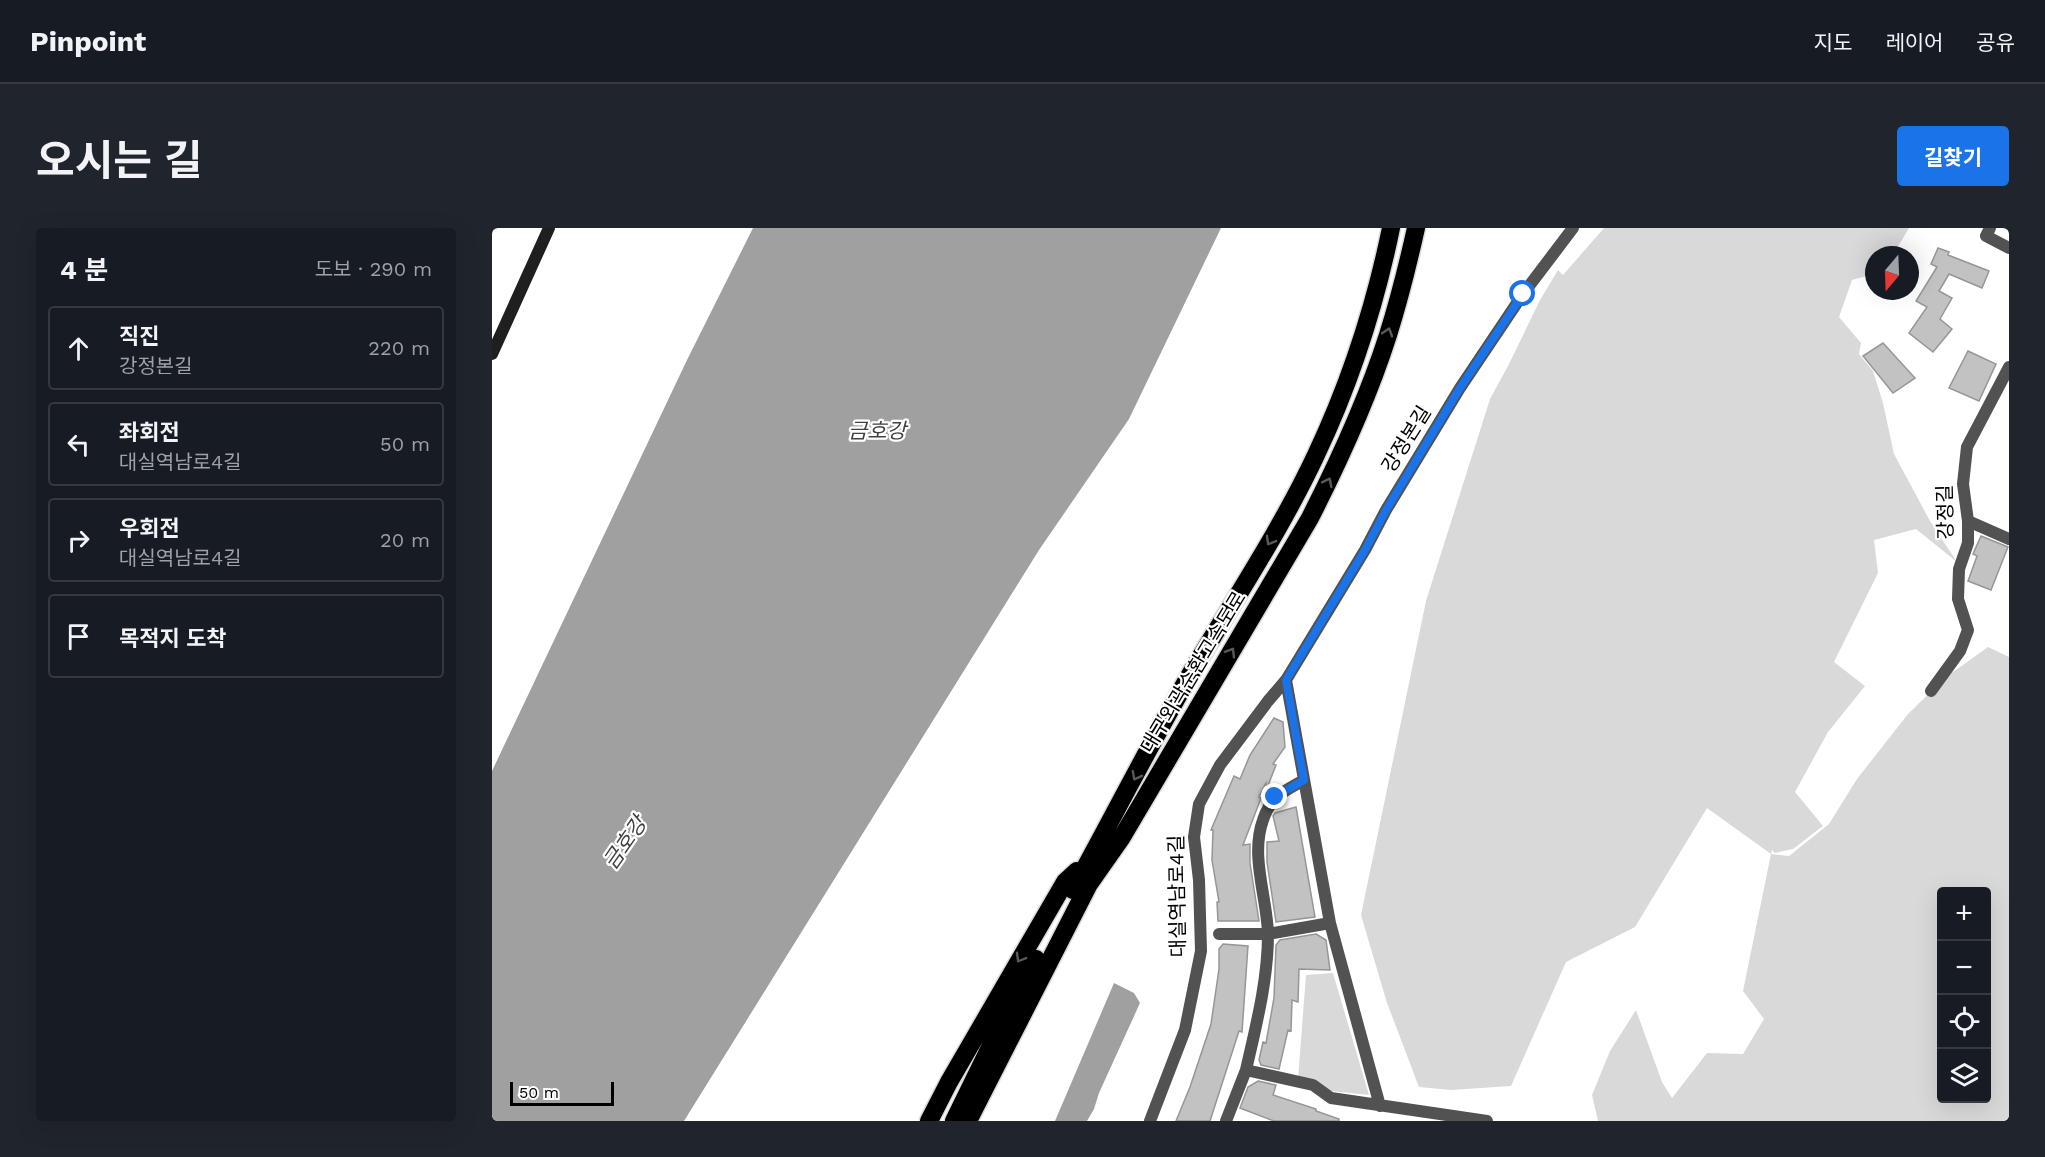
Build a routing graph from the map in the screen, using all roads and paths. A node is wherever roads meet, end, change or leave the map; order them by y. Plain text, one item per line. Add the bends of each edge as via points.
1 (549, 228) edge
2 (1391, 228) edge
3 (1416, 228) edge
4 (1573, 228) edge
5 (1988, 232) edge
6 (2009, 248) edge
7 (492, 354) edge
8 (2009, 367) edge
9 (1968, 520) junction
10 (2009, 539) edge
11 (1286, 680) junction
12 (1931, 691) dead end
13 (1304, 780) junction
14 (1115, 832) junction
15 (1089, 859) junction
16 (1089, 884) junction
17 (1330, 923) junction
18 (1219, 934) dead end
19 (1268, 934) junction
20 (1246, 1070) junction
21 (1380, 1106) junction
22 (1433, 1117) edge
23 (929, 1121) edge
24 (954, 1121) edge
25 (968, 1121) edge
26 (981, 1121) edge
27 (1150, 1121) edge
28 (1226, 1121) edge
29 (1487, 1121) edge

1 - 7 main road
2 -> 14 highway, 대구외곽순환고속도로 via 1368,322 1316,456 1184,687
14 -> 3 highway, 대구외곽순환고속도로 via 1202,702 1335,470 1387,337
4 - 11 street, 강정본길 via 1460,388
5 - 6 street
8 - 9 street, 강정길 via 1967,447 1963,484
9 - 10 street
9 - 12 street, 강정길 via 1958,599 1968,630 1960,651
11 - 13 street
11 - 27 street, 대실역남로4길 via 1220,765 1199,804 1194,837 1201,951 1185,1030
13 - 17 street
13 - 19 street via 1275,797 1263,820 1258,845
14 - 15 highway, 대구외곽순환고속도로
14 - 16 highway, 대구외곽순환고속도로
15 -> 23 highway via 1065,882
15 - 24 highway, 대구외곽순환고속도로
16 - 25 highway, 대구외곽순환고속도로
16 - 26 highway via 1076,931
17 - 19 street, 대실역남로4길
17 - 21 street
18 - 19 street, 대실역남로4길
19 - 20 street via 1262,1001
20 - 21 street via 1313,1085 1331,1098
20 - 28 street
21 - 22 street
22 - 29 street

